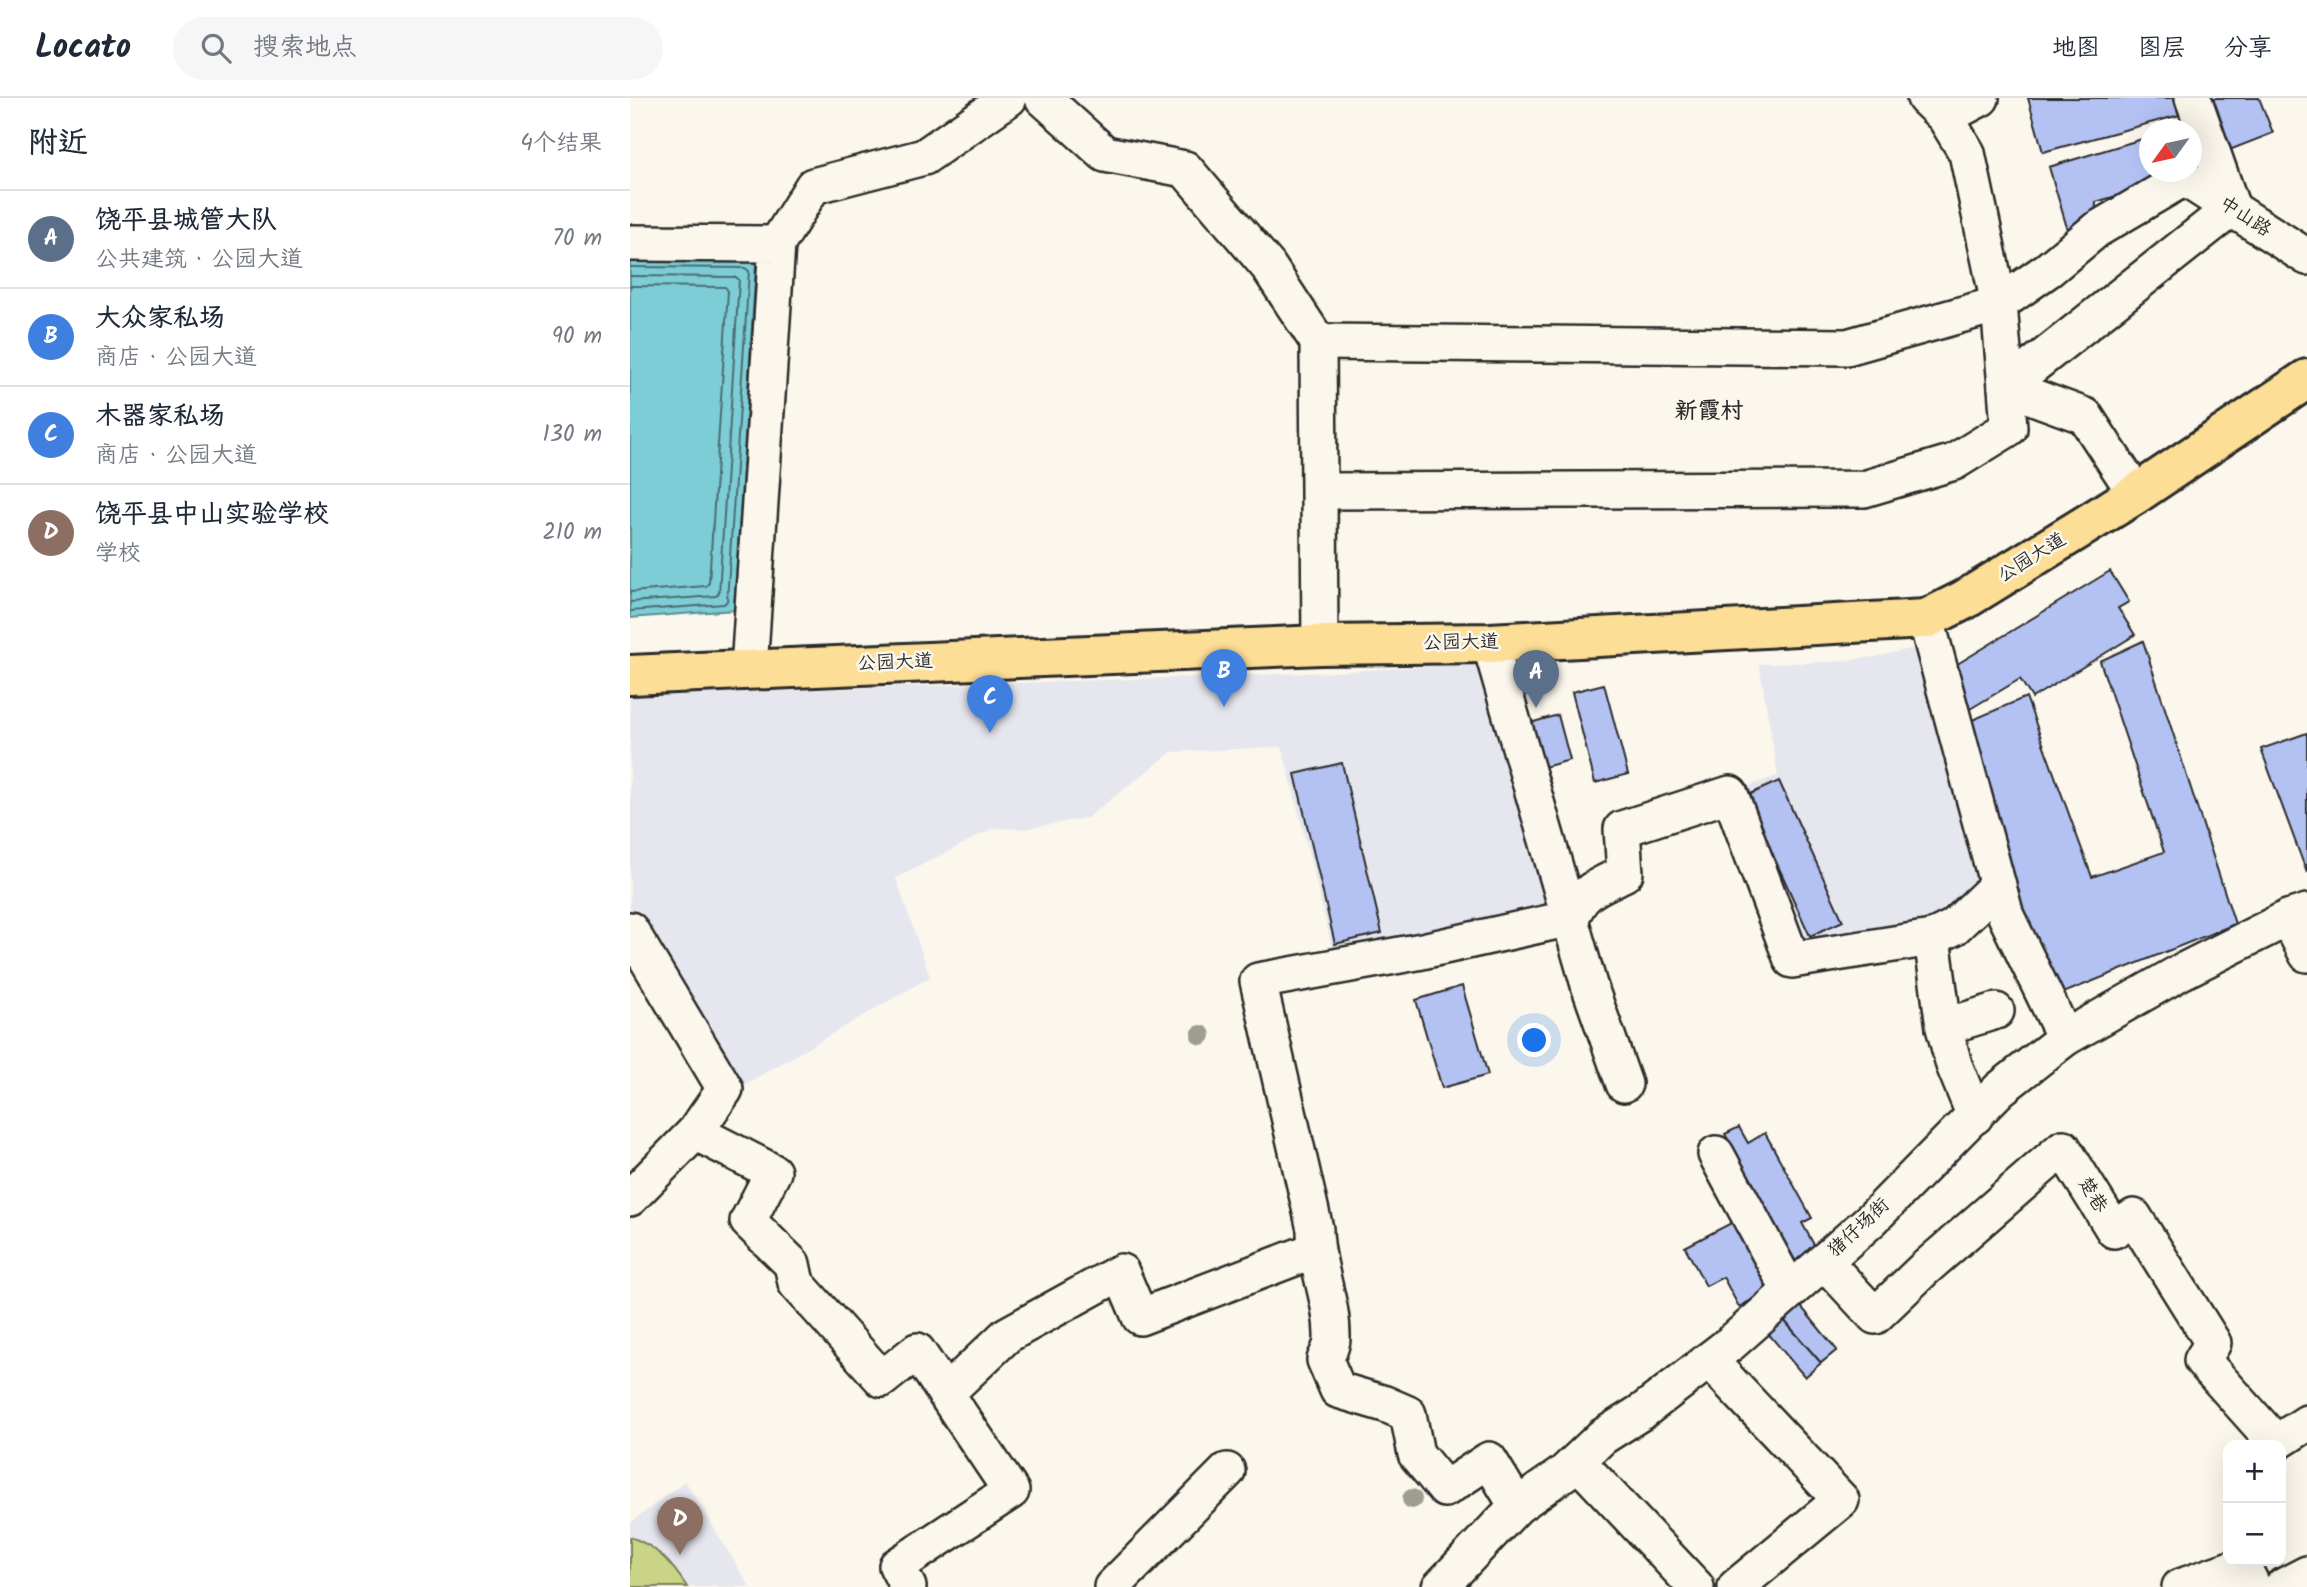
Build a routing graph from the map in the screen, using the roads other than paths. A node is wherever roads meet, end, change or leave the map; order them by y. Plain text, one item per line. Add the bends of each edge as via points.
1 (1009, 98) edge
2 (1043, 98) edge
3 (1981, 98) edge
4 (2193, 98) edge
5 (1935, 108) edge
6 (2232, 208) junction
7 (630, 243) edge
8 (777, 244) junction
9 (2307, 257) edge
10 (1999, 304) junction
11 (1318, 342) junction
12 (2307, 379) edge
13 (2006, 387) junction
14 (1320, 491) junction
15 (2136, 494) junction
16 (1926, 619) junction
17 (1490, 643) junction
18 (1320, 645) junction
19 (749, 669) junction
20 (630, 675) edge
21 (1998, 885) junction
22 (2298, 915) edge
23 (1571, 918) junction
24 (630, 930) edge
25 (1933, 937) junction
26 (2307, 954) edge
27 (1996, 1011) dead end
28 (1944, 1027) junction
29 (2065, 1038) junction
30 (1624, 1084) dead end
31 (1975, 1116) junction
32 (695, 1132) junction
33 (1716, 1154) dead end
34 (630, 1198) edge
35 (1315, 1250) junction
36 (1824, 1261) junction
37 (1790, 1291) junction
38 (1709, 1360) junction
39 (946, 1393) junction
40 (2303, 1433) edge
41 (1577, 1461) junction
42 (1227, 1471) dead end
43 (1517, 1506) junction
44 (2307, 1574) edge
45 (2247, 1576) edge
46 (908, 1587) edge
47 (1112, 1587) edge
48 (1440, 1587) edge
49 (1696, 1587) edge
50 (1736, 1587) edge
51 (2180, 1587) edge
52 (2282, 1587) edge

1 - 8 street via 924,157 813,186
2 - 11 street via 1105,154 1185,169 1268,266
3 - 5 street
4 - 6 street
5 - 10 street via 1967,153
6 - 9 street, 中山路
6 - 10 street, 中山路 via 2184,178 2096,230
6 - 13 street
7 - 8 street
8 - 19 street
10 - 11 street via 1847,347
10 - 13 street
11 - 14 street
12 - 15 main road, 公园大道
13 - 14 street via 2009,428 1954,462 1864,489
13 - 15 street via 2085,416
14 - 18 street
15 - 16 main road, 公园大道
16 - 17 main road, 公园大道
16 - 21 street
17 - 18 main road, 公园大道
17 - 23 street
18 - 19 main road, 公园大道
19 - 20 main road, 公园大道
21 - 25 street via 1954,927
21 - 29 street via 2006,916
22 - 26 street
22 - 29 street, 猪仔场街 via 2179,973
23 - 25 street via 1578,900 1625,873 1622,829 1730,794 1792,960
23 - 30 street
23 - 35 street via 1258,981 1315,1229
24 - 32 street via 725,1089
25 - 28 street
27 - 28 street
28 - 31 street
29 - 31 street, 猪仔场街 via 2000,1089
31 - 36 street, 猪仔场街
32 - 34 street
32 - 39 street via 773,1172 748,1221 792,1264 796,1283 881,1379 917,1351
33 - 37 street
35 - 39 street via 1140,1317 1121,1272 1007,1335
35 - 43 street via 1327,1291 1332,1341 1325,1360 1338,1390 1408,1415 1416,1454 1446,1489 1489,1460
36 - 37 street, 猪仔场街
36 - 40 street, 楚巷 via 1875,1316 2063,1148 2114,1230 2134,1217 2213,1343 2202,1360 2276,1443
37 - 38 street, 猪仔场街
38 - 41 street, 猪仔场街 via 1602,1437
38 - 50 street via 1841,1500
39 - 46 street via 1011,1491 897,1566
41 - 43 street, 猪仔场街
41 - 49 street
42 - 47 street
43 - 48 street, 猪仔场街
44 - 52 street
45 - 51 street

